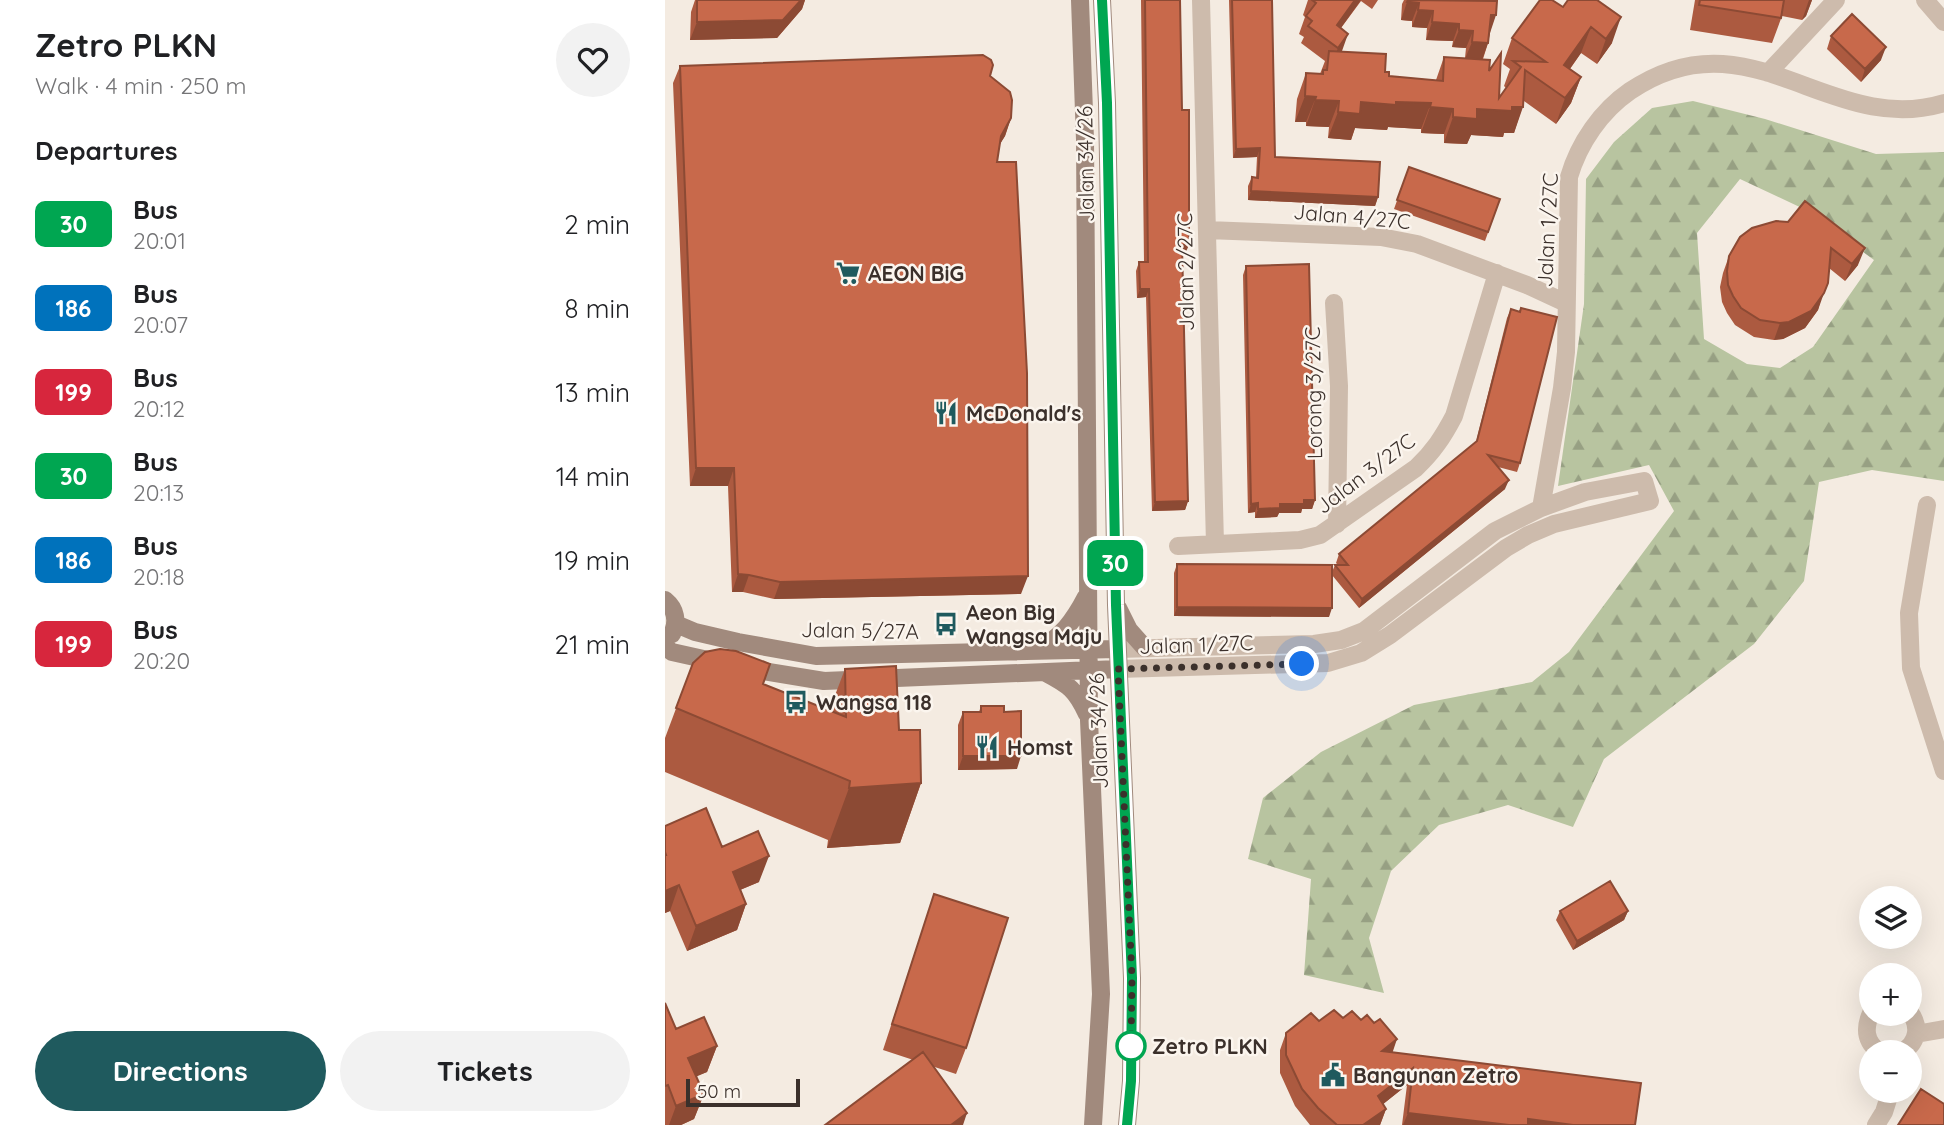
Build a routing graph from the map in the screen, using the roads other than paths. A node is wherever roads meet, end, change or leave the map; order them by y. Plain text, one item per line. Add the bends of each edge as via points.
1 (1080, 0) edge
2 (1102, 0) edge
3 (1201, 0) edge
4 (1836, 0) edge
5 (1925, 0) edge
6 (1944, 22) edge
7 (1767, 73) junction
8 (1944, 103) edge
9 (1207, 230) junction
10 (1497, 273) junction
11 (1334, 303) dead end
12 (1566, 303) junction
13 (1927, 505) dead end
14 (1541, 508) junction
15 (1337, 524) junction
16 (1215, 544) junction
17 (1178, 546) dead end
18 (1088, 594) junction
19 (665, 600) edge
20 (1116, 605) junction
21 (676, 624) junction
22 (665, 641) edge
23 (665, 648) edge
24 (1145, 648) junction
25 (1117, 649) junction
26 (1089, 650) junction
27 (1036, 651) junction
28 (1118, 669) junction
29 (1089, 670) junction
30 (1044, 672) junction
31 (1090, 720) junction
32 (1944, 771) edge
33 (1917, 1026) edge
34 (1944, 1029) edge
35 (1916, 1034) junction
36 (1913, 1040) edge
37 (1887, 1103) edge
38 (1093, 1125) edge
39 (1127, 1125) edge
40 (1876, 1125) edge

1 - 18 main road, Jalan 34/26
2 - 20 main road, Jalan 34/26
3 - 9 street, Jalan 2/27C
4 - 7 street
5 - 6 street
7 - 8 street, Jalan 1/27C via 1873,108 1901,110
7 - 12 street, Jalan 1/27C via 1712,62 1690,66 1641,84 1603,115 1575,158 1569,177
9 - 10 street, Jalan 4/27C via 1381,237 1441,251
9 - 16 street, Jalan 2/27C
10 - 12 street, Jalan 4/27C
10 - 15 street, Jalan 3/27C via 1454,416 1443,438 1416,468
11 - 15 street, Lorong 3/27C via 1339,386
12 - 14 street, Jalan 1/27C via 1562,387
13 - 32 street via 1909,613 1911,668
14 - 24 street, Jalan 1/27C via 1495,531 1364,631 1341,640
14 - 28 street, Jalan 1/27C via 1585,492 1644,481 1650,501 1528,535 1361,653 1328,663
15 - 16 street, Jalan 3/27C via 1300,540
16 - 17 street, Jalan 3/27C
18 - 26 main road, Jalan 34/26
18 - 27 main road via 1057,640
19 - 21 main road via 674,610
20 - 24 main road
20 - 25 main road, Jalan 34/26
21 - 22 main road
21 - 27 main road, Jalan 5/27A via 738,642 816,656
23 - 30 main road via 744,668 824,681
24 - 25 street, Jalan 1/27C
25 - 26 main road, Jalan 5/27A
25 - 28 main road, Jalan 34/26
26 - 27 main road, Jalan 5/27A
26 - 29 main road, Jalan 34/26
28 - 29 main road
28 - 39 main road, Jalan 34/26 via 1132,978
29 - 30 main road
29 - 31 main road, Jalan 34/26
30 - 31 main road via 1067,684
31 - 38 main road, Jalan 34/26 via 1101,994
33 - 35 street
34 - 35 street
35 - 36 street
37 - 40 street

